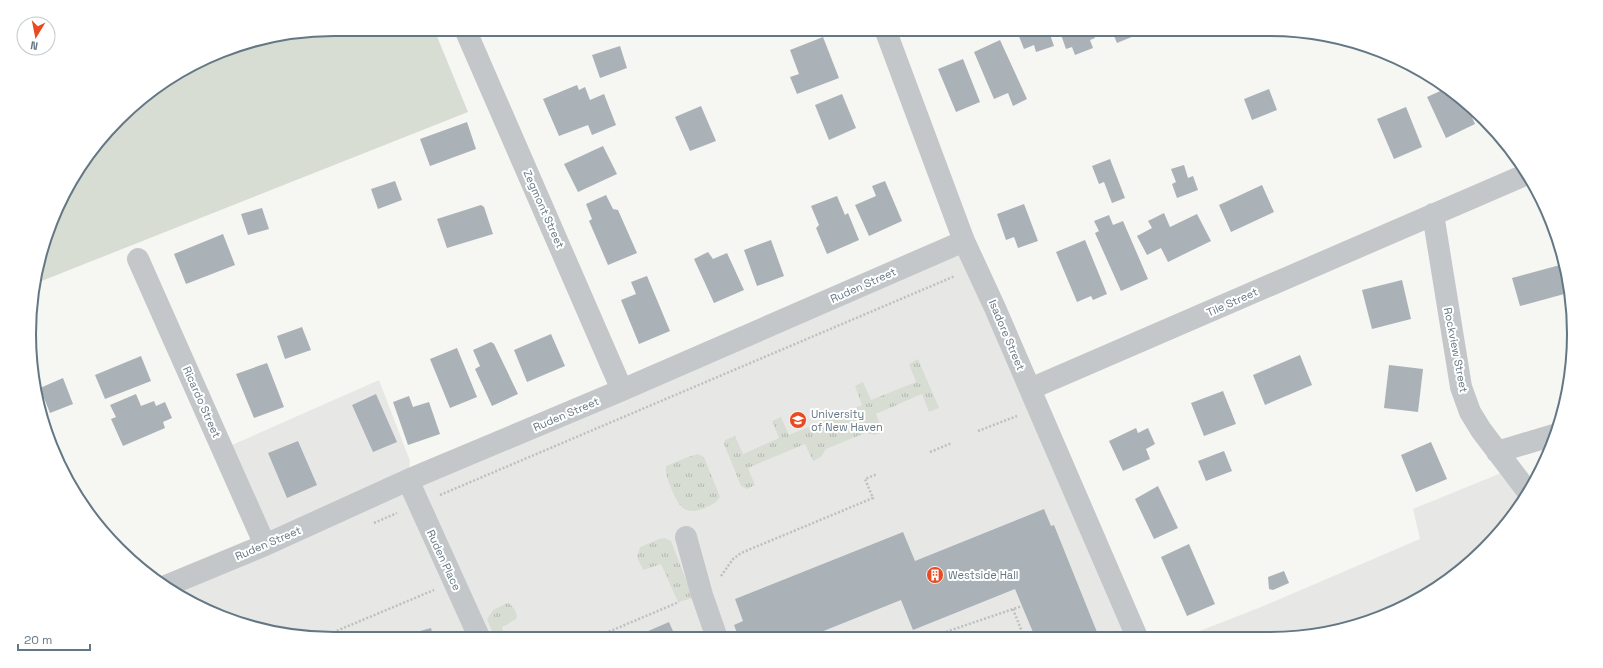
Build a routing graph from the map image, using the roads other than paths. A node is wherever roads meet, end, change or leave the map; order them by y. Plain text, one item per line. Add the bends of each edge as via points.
1 (468, 36) edge
2 (891, 36) edge
3 (1522, 176) edge
4 (1433, 214) junction
5 (964, 241) junction
6 (138, 259) dead end
7 (1030, 389) junction
8 (622, 390) junction
9 (1548, 437) edge
10 (1497, 452) junction
11 (408, 480) junction
12 (1524, 487) edge
13 (686, 537) dead end
14 (265, 545) junction
15 (171, 584) edge
16 (477, 632) edge
17 (715, 632) edge
18 (1135, 632) edge

1 - 8 street, Zegmont Street
2 - 5 street, Isadore Street
3 - 4 street, Tile Street
4 - 7 street, Tile Street
4 - 10 street, Rockview Street via 1461,387 1470,412
5 - 7 street, Isadore Street
5 - 8 street, Ruden Street
6 - 14 street, Ricardo Street
7 - 18 street, Isadore Street
8 - 11 street, Ruden Street
9 - 10 street
10 - 12 street, Rockview Street
11 - 14 street, Ruden Street
11 - 16 street, Ruden Place
13 - 17 street
14 - 15 street, Ruden Street

